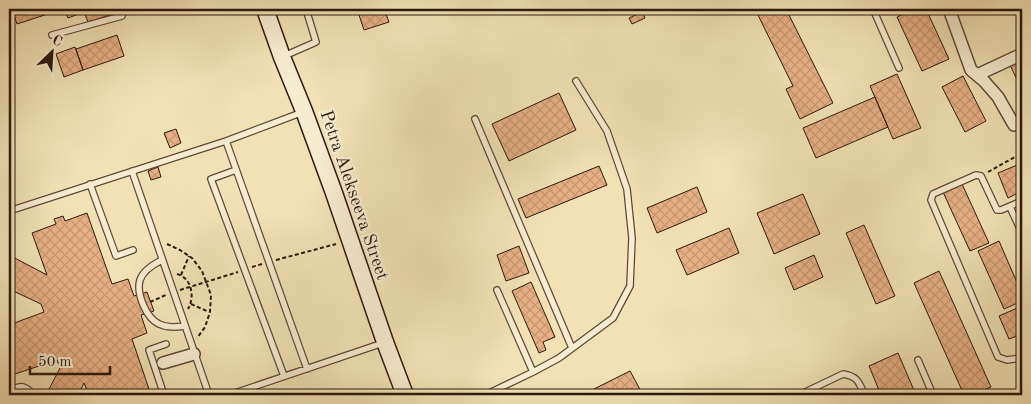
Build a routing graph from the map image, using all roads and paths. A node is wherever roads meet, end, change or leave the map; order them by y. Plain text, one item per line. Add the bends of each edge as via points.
1 (124, 9) edge
2 (265, 9) edge
3 (306, 9) edge
4 (873, 9) edge
5 (949, 9) edge
6 (52, 35) dead end
7 (1022, 54) edge
8 (282, 57) junction
9 (899, 68) dead end
10 (976, 75) junction
11 (576, 81) dead end
12 (304, 111) junction
13 (475, 119) dead end
14 (1014, 124) dead end
15 (226, 141) junction
16 (1022, 153) edge
17 (236, 170) junction
18 (132, 171) junction
19 (981, 176) junction
20 (90, 184) junction
21 (1022, 202) edge
22 (1010, 206) junction
23 (9, 211) edge
24 (1022, 233) edge
25 (350, 241) junction
26 (157, 244) junction
27 (133, 250) dead end
28 (189, 255) junction
29 (162, 260) junction
30 (269, 262) junction
31 (244, 270) junction
32 (174, 273) dead end
33 (181, 275) junction
34 (206, 282) junction
35 (190, 287) junction
36 (497, 290) dead end
37 (174, 292) junction
38 (150, 302) dead end
39 (191, 304) junction
40 (187, 311) dead end
41 (210, 312) junction
42 (185, 326) junction
43 (190, 342) junction
44 (385, 342) junction
45 (166, 344) dead end
46 (572, 348) junction
47 (194, 354) junction
48 (1022, 358) edge
49 (918, 360) dead end
50 (163, 364) dead end
51 (307, 369) junction
52 (533, 372) junction
53 (284, 376) junction
54 (9, 390) edge
55 (32, 395) edge
56 (164, 395) edge
57 (209, 395) edge
58 (230, 395) edge
59 (405, 395) edge
60 (485, 395) edge
61 (799, 395) edge
62 (865, 395) edge
63 (933, 395) edge

1 - 6 lane via 122,16
2 - 8 street, Petra Alekseeva Street
3 - 8 lane via 316,42
4 - 9 lane
5 - 10 street via 966,60
7 - 10 street
8 - 12 street, Petra Alekseeva Street
10 - 14 street via 998,97
11 - 46 lane via 607,131 627,189 632,238 630,286 613,318
12 - 15 lane
12 - 25 street, Petra Alekseeva Street
13 - 46 lane
15 - 17 lane
15 - 18 lane
16 - 19 path
17 - 30 lane
17 - 31 lane via 211,179
18 - 20 lane
18 - 26 lane
19 - 22 lane via 997,210
19 - 48 lane via 976,175 933,194 930,200 998,356 1007,360
20 - 23 lane
20 - 27 lane via 116,256
21 - 22 lane
22 - 24 lane
25 - 30 path
25 - 44 street, Petra Alekseeva Street
26 - 28 path via 167,244
26 - 29 lane
28 - 33 path
28 - 34 path
29 - 37 lane
29 - 42 lane via 148,268 140,279 144,308 159,324 173,328
30 - 31 path
30 - 51 lane
31 - 34 path
31 - 53 lane
32 - 33 path
33 - 35 path
34 - 35 path
34 - 41 path via 211,294
35 - 37 path
35 - 39 path
36 - 52 lane
37 - 38 path
37 - 42 lane
39 - 40 path
39 - 41 path
41 - 43 path via 205,327
42 - 43 lane
43 - 47 lane
44 - 51 lane
44 - 59 street, Petra Alekseeva Street
45 - 56 lane via 149,350
46 - 52 lane
47 - 50 street
47 - 57 lane
49 - 63 lane
51 - 53 lane
52 - 60 lane
53 - 58 lane
54 - 55 lane via 21,386
61 - 62 lane via 843,374 857,379

